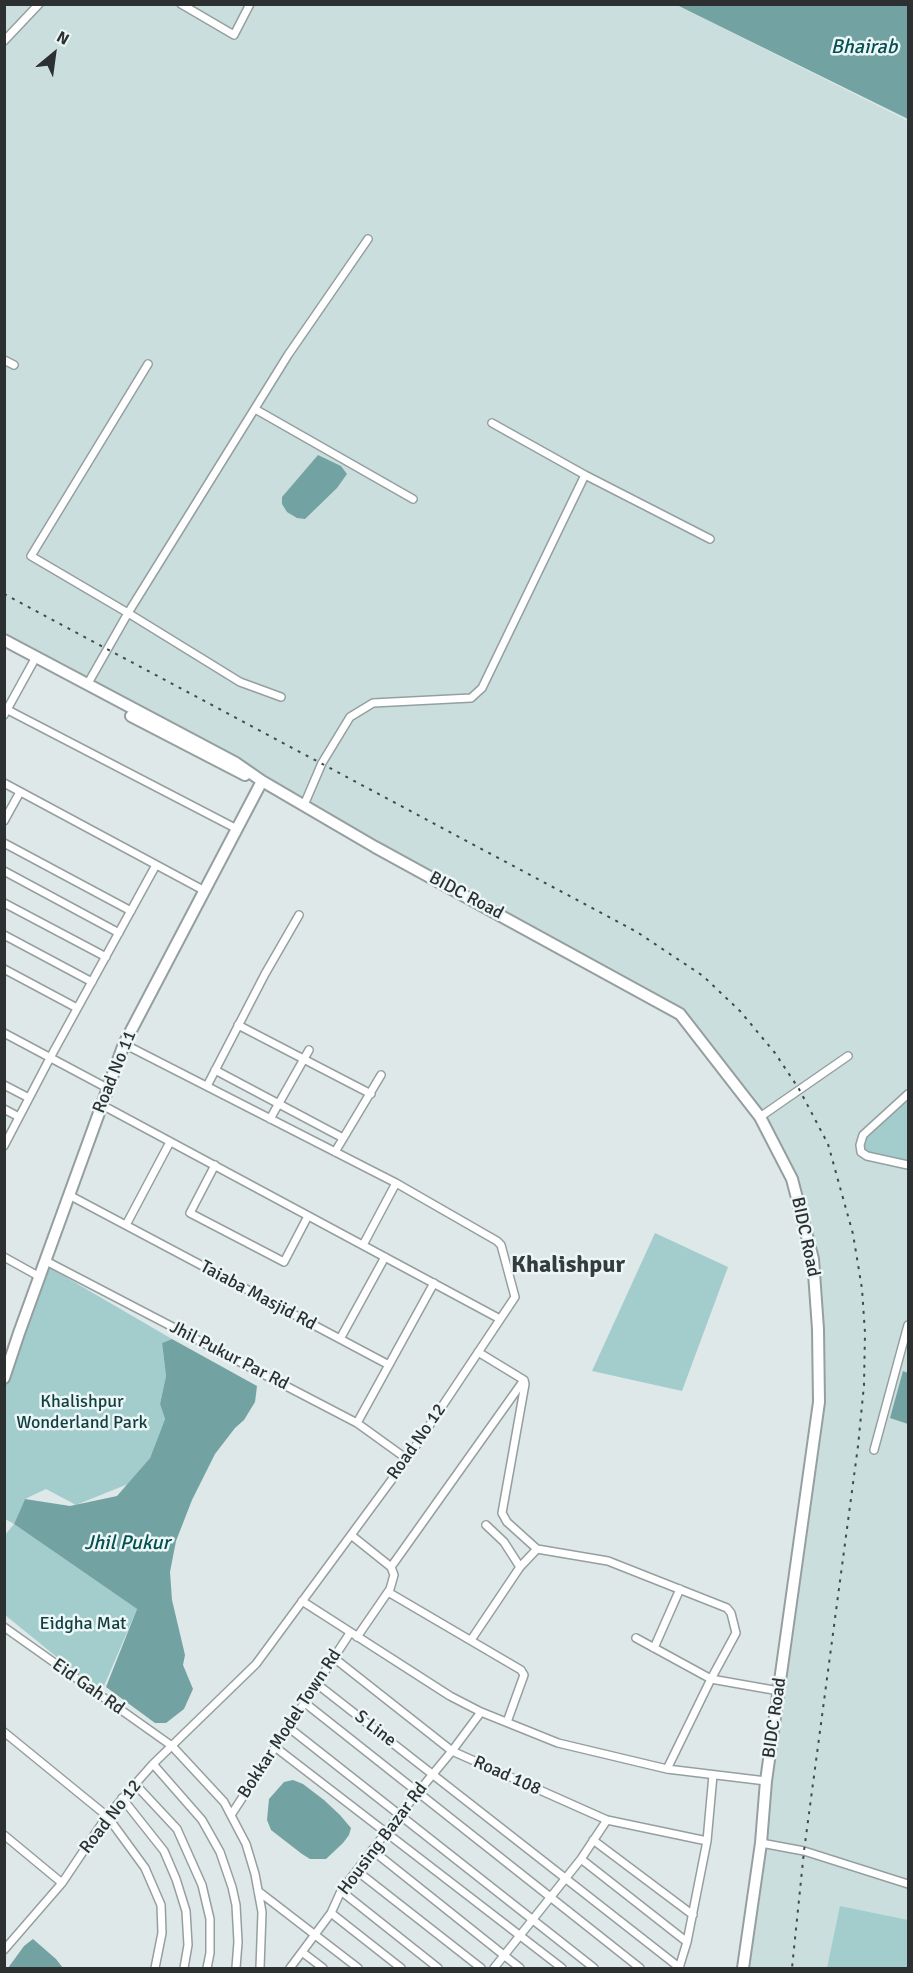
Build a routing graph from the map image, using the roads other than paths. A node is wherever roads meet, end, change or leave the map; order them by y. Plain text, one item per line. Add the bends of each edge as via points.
1 (39, 4) edge
2 (181, 4) edge
3 (250, 4) edge
4 (4, 41) edge
5 (368, 239) dead end
6 (4, 360) edge
7 (148, 364) dead end
8 (14, 365) dead end
9 (255, 409) junction
10 (492, 423) dead end
11 (585, 475) junction
12 (413, 499) dead end
13 (710, 539) dead end
14 (128, 613) junction
15 (4, 640) edge
16 (4, 648) edge
17 (34, 660) junction
18 (87, 685) junction
19 (281, 697) dead end
20 (5, 710) edge
21 (262, 781) junction
22 (4, 783) edge
23 (20, 792) junction
24 (304, 805) junction
25 (4, 821) edge
26 (237, 829) junction
27 (4, 843) edge
28 (156, 865) junction
29 (4, 871) edge
30 (204, 890) junction
31 (4, 903) edge
32 (131, 911) junction
33 (299, 915) dead end
34 (119, 933) junction
35 (4, 935) edge
36 (106, 957) junction
37 (4, 969) edge
38 (92, 981) junction
39 (77, 1008) junction
40 (238, 1025) junction
41 (4, 1033) edge
42 (124, 1044) junction
43 (309, 1050) dead end
44 (848, 1056) dead end
45 (50, 1059) junction
46 (304, 1059) junction
47 (215, 1070) junction
48 (381, 1076) dead end
49 (4, 1085) edge
50 (207, 1086) junction
51 (109, 1089) junction
52 (371, 1094) junction
53 (909, 1094) edge
54 (29, 1098) junction
55 (279, 1103) junction
56 (102, 1105) junction
57 (4, 1109) edge
58 (20, 1117) junction
59 (760, 1118) junction
60 (270, 1119) junction
61 (7, 1136) edge
62 (344, 1138) junction
63 (170, 1142) junction
64 (4, 1146) edge
65 (335, 1152) junction
66 (909, 1165) edge
67 (215, 1166) junction
68 (396, 1184) junction
69 (69, 1195) junction
70 (308, 1216) junction
71 (126, 1225) junction
72 (363, 1245) junction
73 (4, 1257) edge
74 (385, 1257) junction
75 (46, 1261) junction
76 (40, 1277) junction
77 (434, 1283) junction
78 (500, 1319) junction
79 (909, 1325) edge
80 (340, 1339) junction
81 (478, 1352) junction
82 (7, 1362) edge
83 (389, 1365) junction
84 (4, 1378) edge
85 (524, 1380) junction
86 (357, 1423) junction
87 (874, 1450) dead end
88 (406, 1459) junction
89 (486, 1525) dead end
90 (351, 1535) junction
91 (537, 1549) junction
92 (391, 1566) junction
93 (520, 1567) junction
94 (680, 1589) junction
95 (388, 1592) junction
96 (303, 1601) junction
97 (4, 1627) edge
98 (353, 1635) junction
99 (636, 1638) dead end
100 (471, 1640) junction
101 (654, 1648) junction
102 (334, 1658) junction
103 (711, 1679) junction
104 (317, 1683) junction
105 (779, 1691) junction
106 (305, 1703) junction
107 (481, 1712) junction
108 (507, 1722) junction
109 (288, 1727) junction
110 (4, 1732) edge
111 (172, 1746) junction
112 (275, 1747) junction
113 (452, 1751) junction
114 (153, 1764) junction
115 (667, 1769) junction
116 (433, 1774) junction
117 (713, 1775) junction
118 (766, 1781) junction
119 (135, 1784) junction
120 (418, 1793) junction
121 (122, 1798) junction
122 (400, 1814) junction
123 (231, 1815) junction
124 (107, 1816) junction
125 (607, 1820) junction
126 (386, 1832) junction
127 (4, 1835) edge
128 (593, 1840) junction
129 (707, 1841) junction
130 (761, 1843) junction
131 (372, 1850) junction
132 (580, 1859) junction
133 (357, 1870) junction
134 (566, 1878) junction
135 (62, 1883) junction
136 (909, 1884) edge
137 (258, 1891) junction
138 (340, 1891) junction
139 (550, 1898) junction
140 (331, 1913) junction
141 (693, 1915) junction
142 (533, 1919) junction
143 (315, 1935) junction
144 (520, 1936) junction
145 (687, 1942) junction
146 (4, 1950) edge
147 (302, 1952) junction
148 (504, 1956) junction
149 (155, 1968) edge
150 (184, 1968) edge
151 (207, 1968) edge
152 (236, 1968) edge
153 (260, 1968) edge
154 (290, 1968) edge
155 (324, 1968) edge
156 (358, 1968) edge
157 (401, 1968) edge
158 (438, 1968) edge
159 (481, 1968) edge
160 (494, 1968) edge
161 (520, 1968) edge
162 (562, 1968) edge
163 (594, 1968) edge
164 (640, 1968) edge
165 (680, 1968) edge
166 (743, 1968) edge

1 - 4 street
2 - 3 street via 234,35
5 - 9 street
6 - 8 street
7 - 14 street via 31,556
9 - 12 street
9 - 14 street
10 - 11 street
11 - 13 street
11 - 24 street via 482,688 471,698 373,703 350,717 322,763
14 - 18 street
14 - 19 street via 240,682
15 - 17 main road, BIDC Road
16 - 17 main road, BIDC Road
17 - 18 main road, BIDC Road
17 - 20 street
17 - 21 main road, BIDC Road via 224,766
18 - 21 main road, BIDC Road
20 - 26 street
21 - 24 main road, BIDC Road
21 - 26 main road, Road No 11
22 - 23 street
23 - 25 street
23 - 28 street
24 - 59 main road, BIDC Road via 680,1014
26 - 30 main road, Road No 11
27 - 32 street
28 - 30 street
28 - 32 street
29 - 34 street
30 - 42 main road, Road No 11
31 - 36 street
32 - 34 street
33 - 40 street
34 - 36 street
35 - 38 street
36 - 38 street
37 - 39 street
38 - 39 street
39 - 45 street
40 - 46 street
40 - 47 street
41 - 45 street
42 - 50 street, Road No 12
42 - 51 main road, Road No 11
43 - 46 street
44 - 59 street
45 - 51 street
45 - 54 street
46 - 52 street
46 - 55 street
47 - 50 street
47 - 55 street
48 - 52 street
49 - 54 street
50 - 60 street, Road No 12
51 - 56 main road, Road No 11
52 - 62 street
53 - 66 street via 863,1135 860,1145 863,1154
54 - 58 street
55 - 60 street
55 - 62 street
56 - 63 street
56 - 69 main road, Road No 11
57 - 58 street
58 - 61 street
59 - 105 main road, BIDC Road via 792,1179 813,1259 818,1329 819,1402
60 - 65 street, Road No 12
61 - 64 street
62 - 65 street
63 - 67 street
63 - 71 street
65 - 68 street, Road No 12
67 - 70 street
67 - 70 street via 190,1213 284,1262
68 - 72 street
68 - 78 street, Road No 12 via 501,1245 515,1297
69 - 71 street, Taiaba Masjid Rd
69 - 75 main road, Road No 11
70 - 72 street
71 - 80 street, Taiaba Masjid Rd
72 - 74 street
73 - 76 street
74 - 77 street
74 - 80 street
75 - 76 main road, Road No 11
75 - 86 street, Jhil Pukur Par Rd
76 - 82 main road, Road No 11
77 - 78 street
77 - 83 street
78 - 81 street, Road No 12
79 - 87 street
80 - 83 street, Taiaba Masjid Rd
81 - 85 street
81 - 88 street, Road No 12
82 - 84 main road, Road No 11
83 - 86 street
85 - 91 street via 502,1513
85 - 92 street
86 - 88 street, Jhil Pukur Par Rd
88 - 90 street, Road No 12
89 - 93 street via 504,1542
90 - 92 street
90 - 96 street, Road No 12
91 - 93 street
91 - 94 street via 608,1561
92 - 95 street via 394,1575
93 - 100 street
94 - 101 street
94 - 103 street via 731,1612 736,1633
95 - 98 street, Bokkar Model Town Rd
95 - 100 street
96 - 98 street
96 - 111 street, Road No 12 via 256,1664
97 - 111 street, Eid Gah Rd
98 - 102 street, Bokkar Model Town Rd
98 - 107 street
99 - 101 street
100 - 108 street via 524,1675
101 - 103 street
102 - 104 street, Bokkar Model Town Rd
102 - 113 street, Road 108
103 - 105 street
103 - 115 street
104 - 106 street, Bokkar Model Town Rd
104 - 116 street, S Line
105 - 118 main road, BIDC Road
106 - 109 street, Bokkar Model Town Rd
106 - 120 street
107 - 108 street
107 - 113 street, Housing Bazar Rd
108 - 115 street via 558,1743
109 - 112 street, Bokkar Model Town Rd
109 - 122 street
110 - 124 street
111 - 114 street, Road No 12
111 - 123 street, Eid Gah Rd via 224,1802
112 - 123 street, Bokkar Model Town Rd
112 - 126 street
113 - 116 street, Housing Bazar Rd
113 - 125 street, Road 108
114 - 119 street, Road No 12
114 - 152 street via 202,1820 220,1852 236,1905
115 - 117 street
116 - 120 street, Housing Bazar Rd
116 - 134 street, S Line
117 - 118 street
117 - 129 street
118 - 130 main road, BIDC Road
119 - 121 street, Road No 12
119 - 151 street via 177,1829 202,1885 210,1919
120 - 122 street, Housing Bazar Rd
120 - 139 street
121 - 124 street, Road No 12
121 - 150 street via 164,1851 176,1879 186,1911 188,1945
122 - 126 street, Housing Bazar Rd
122 - 142 street
123 - 137 street, Eid Gah Rd via 246,1844
124 - 135 street, Road No 12
124 - 149 street via 145,1868 161,1905 162,1933
125 - 128 street
125 - 129 street, Road 108
126 - 131 street, Housing Bazar Rd
126 - 144 street
127 - 135 street
128 - 132 street
128 - 141 street
129 - 141 street
130 - 136 street via 804,1851
130 - 166 main road, BIDC Road
131 - 133 street, Housing Bazar Rd
131 - 148 street
132 - 134 street
132 - 145 street
133 - 138 street, Housing Bazar Rd
133 - 159 street
134 - 139 street
134 - 165 street, S Line
135 - 146 street, Road No 12
137 - 143 street
137 - 153 street, Eid Gah Rd via 262,1912
138 - 140 street, Housing Bazar Rd
138 - 158 street
139 - 142 street
139 - 164 street
140 - 143 street, Housing Bazar Rd
140 - 157 street
141 - 145 street
142 - 144 street
142 - 163 street
143 - 147 street, Housing Bazar Rd
143 - 156 street
144 - 148 street
144 - 162 street
145 - 165 street
147 - 154 street, Housing Bazar Rd
147 - 155 street
148 - 160 street
148 - 161 street

